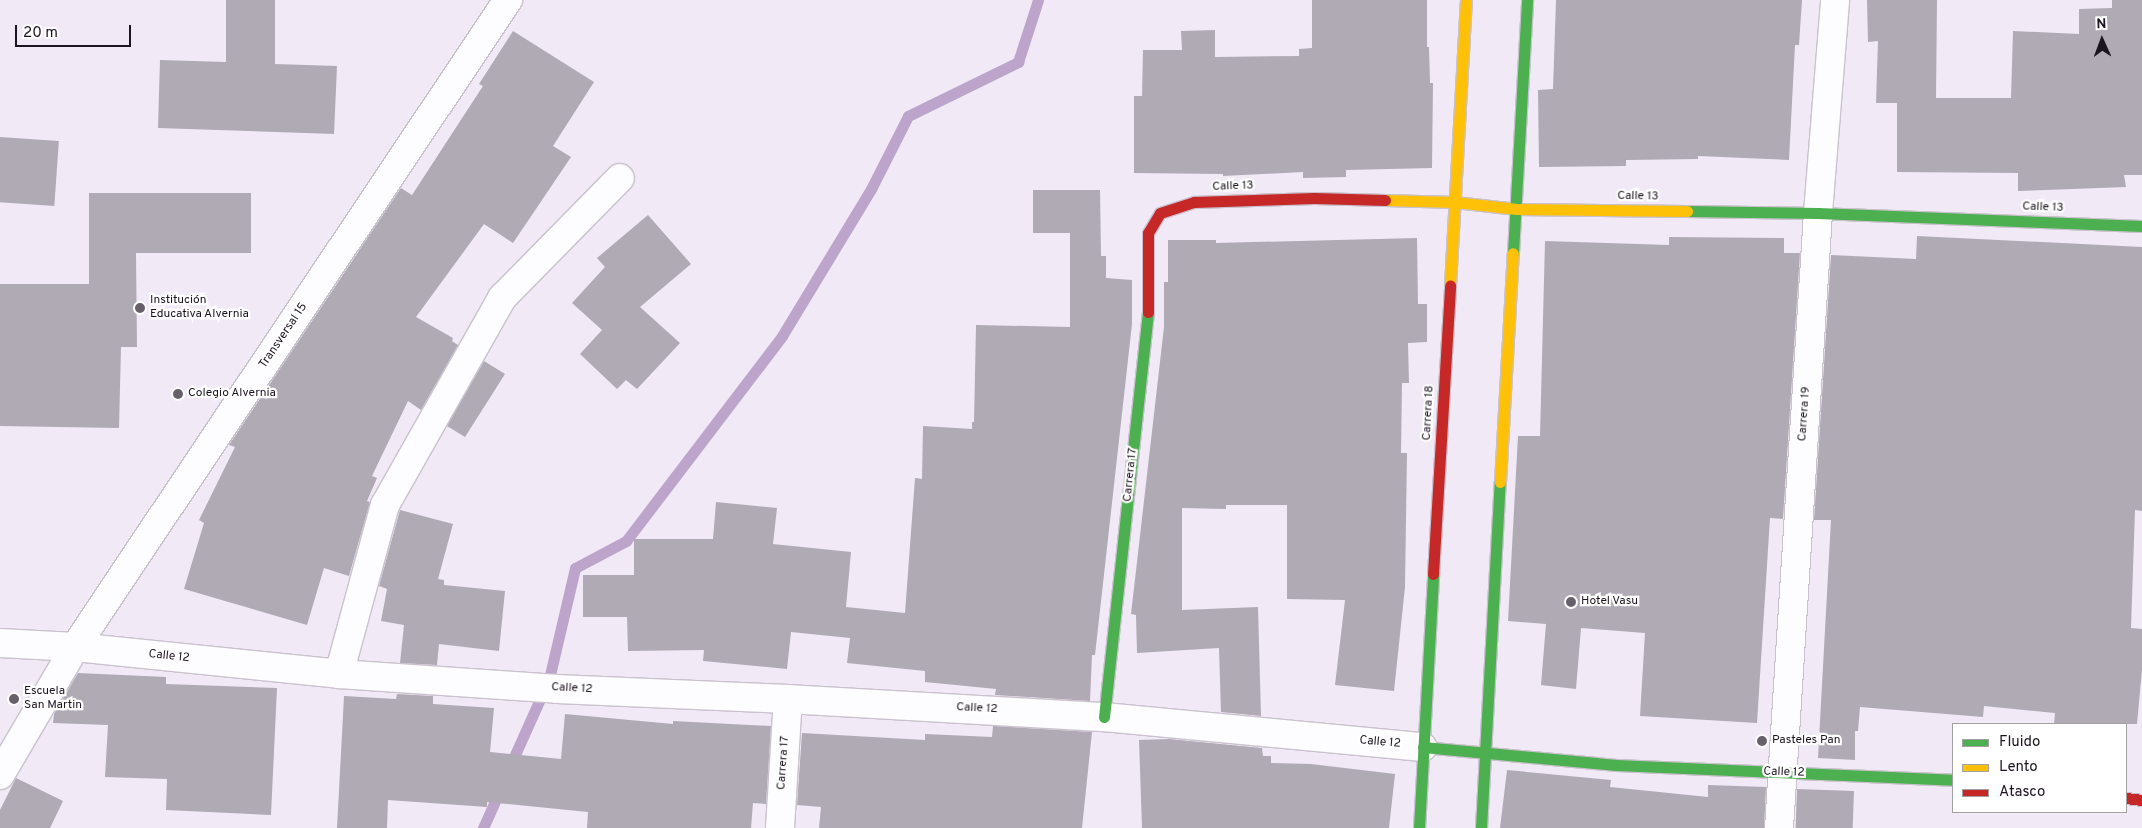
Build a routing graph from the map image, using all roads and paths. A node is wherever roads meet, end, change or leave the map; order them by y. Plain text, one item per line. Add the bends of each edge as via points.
1 (508, 0) edge
2 (1466, 0) edge
3 (1527, 0) edge
4 (1835, 0) edge
5 (620, 178) dead end
6 (1455, 202) junction
7 (1517, 209) junction
8 (1818, 213) junction
9 (2142, 226) edge
10 (1148, 233) joint
11 (0, 643) edge
12 (75, 647) junction
13 (339, 674) junction
14 (788, 699) junction
15 (1104, 717) junction
16 (1423, 747) junction
17 (1486, 752) junction
18 (1782, 773) junction
19 (0, 775) edge
20 (1952, 780) edge
21 (2127, 798) edge
22 (2142, 800) edge
23 (780, 828) edge
24 (1419, 828) edge
25 (1482, 828) edge
26 (1780, 828) edge

1 - 12 street, Transversal 15
2 - 6 street, Carrera 18
3 - 7 street
4 - 8 street, Carrera 19
5 - 13 street via 502,298 404,470 385,505
6 - 7 street, Calle 13
6 - 10 street, Calle 13 via 1314,198 1194,202 1160,213
6 - 16 street, Carrera 18
7 - 8 street, Calle 13
7 - 17 street
8 - 9 street, Calle 13
8 - 18 street, Carrera 19
10 - 15 street, Carrera 17 via 1148,325
11 - 12 street, Calle 12
12 - 13 street, Calle 12
12 - 19 street, Transversal 15
13 - 14 street, Calle 12 via 558,689
14 - 15 street, Calle 12
14 - 23 street, Carrera 17
15 - 16 street, Calle 12
16 - 17 street, Calle 12
16 - 24 street, Carrera 18
17 - 18 street, Calle 12 via 1616,765
17 - 25 street
18 - 20 street, Calle 12
18 - 26 street, Carrera 19
21 - 22 street

